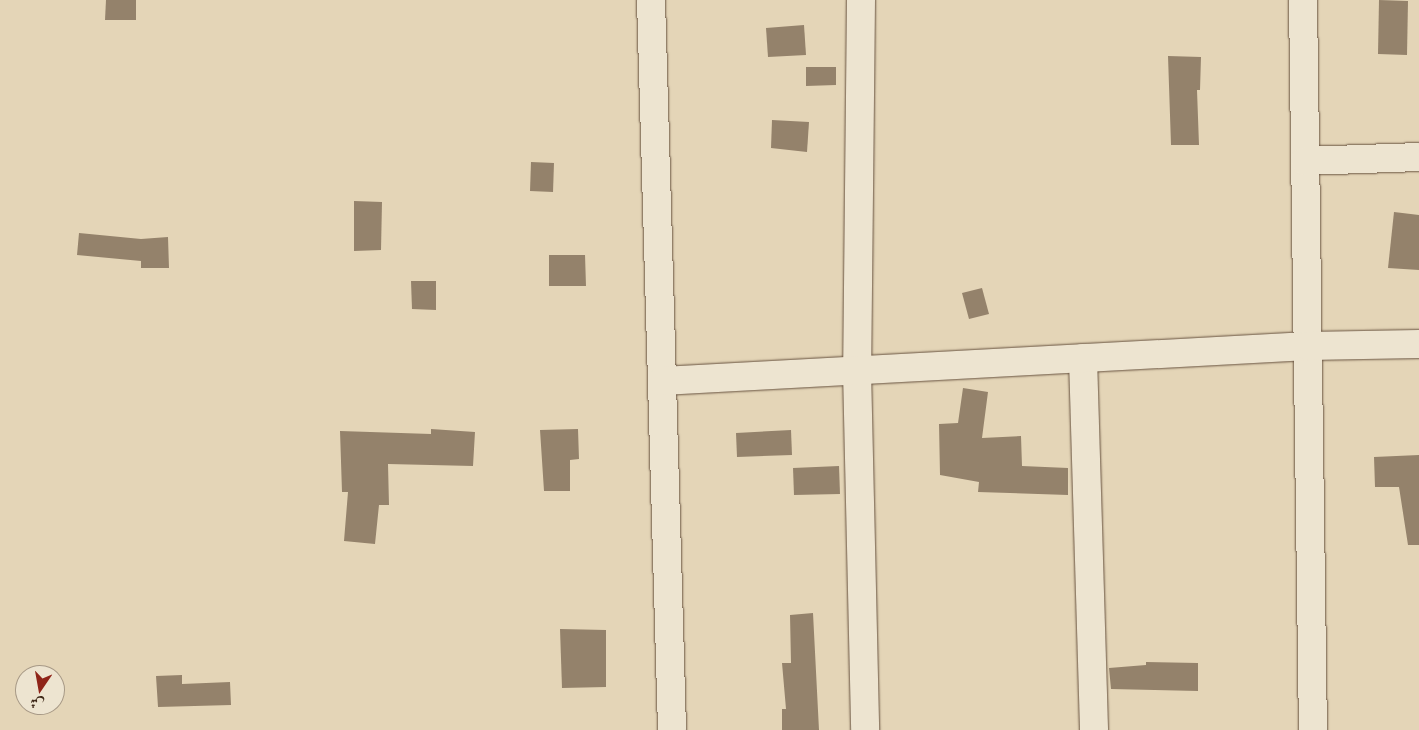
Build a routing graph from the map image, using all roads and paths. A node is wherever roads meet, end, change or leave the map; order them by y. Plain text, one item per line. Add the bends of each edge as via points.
1 (651, 0) edge
2 (861, 0) edge
3 (1303, 0) edge
4 (1419, 157) edge
5 (1305, 161) junction
6 (1419, 344) edge
7 (1308, 346) junction
8 (1083, 358) junction
9 (857, 370) junction
10 (662, 381) junction
11 (672, 730) edge
12 (865, 730) edge
13 (1094, 730) edge
14 (1313, 730) edge

1 - 10 street
2 - 9 street
3 - 5 street
4 - 5 street
5 - 7 street
6 - 7 street
7 - 8 street
7 - 14 street
8 - 9 street
8 - 13 street
9 - 10 street
9 - 12 street
10 - 11 street

